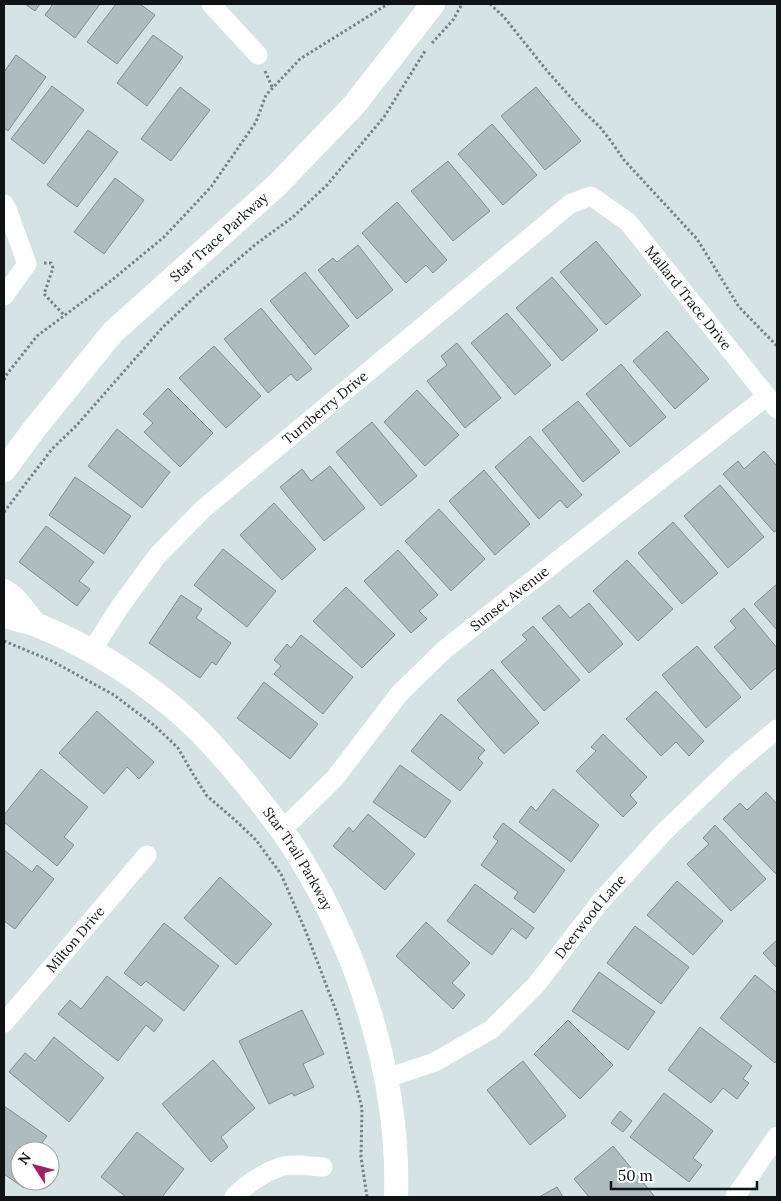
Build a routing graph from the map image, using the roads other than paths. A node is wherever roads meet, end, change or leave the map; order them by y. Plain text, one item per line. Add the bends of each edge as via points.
1 (211, 4) edge
2 (433, 4) edge
3 (258, 55) dead end
4 (591, 196) joint
5 (4, 204) edge
6 (4, 296) edge
7 (772, 402) edge
8 (4, 470) edge
9 (4, 591) edge
10 (4, 616) edge
11 (35, 624) junction
12 (91, 652) junction
13 (777, 729) edge
14 (282, 830) junction
15 (147, 855) dead end
16 (4, 1023) edge
17 (387, 1078) junction
18 (777, 1136) edge
19 (323, 1167) dead end
20 (234, 1197) edge
21 (396, 1197) edge
22 (735, 1197) edge

1 - 3 street
2 - 8 street, Star Trace Parkway via 354,105 283,178 113,332
4 - 7 street, Mallard Trace Drive via 628,222
4 - 12 street, Turnberry Drive via 570,204 202,509 158,556
5 - 6 street via 27,264
7 - 14 street, Sunset Avenue via 444,650 399,694 335,778
9 - 11 street, Star Trail Parkway
10 - 11 street, Star Trail Parkway
11 - 12 street, Star Trail Parkway
12 - 14 street, Star Trail Parkway via 147,687 178,712 212,744
13 - 17 street, Deerwood Lane via 663,833 600,902 536,985 492,1029 435,1062
14 - 17 street, Star Trail Parkway via 315,883 346,947
15 - 16 street, Milton Drive
17 - 21 street, Star Trail Parkway via 395,1140
18 - 22 street
19 - 20 street via 281,1167 262,1175

